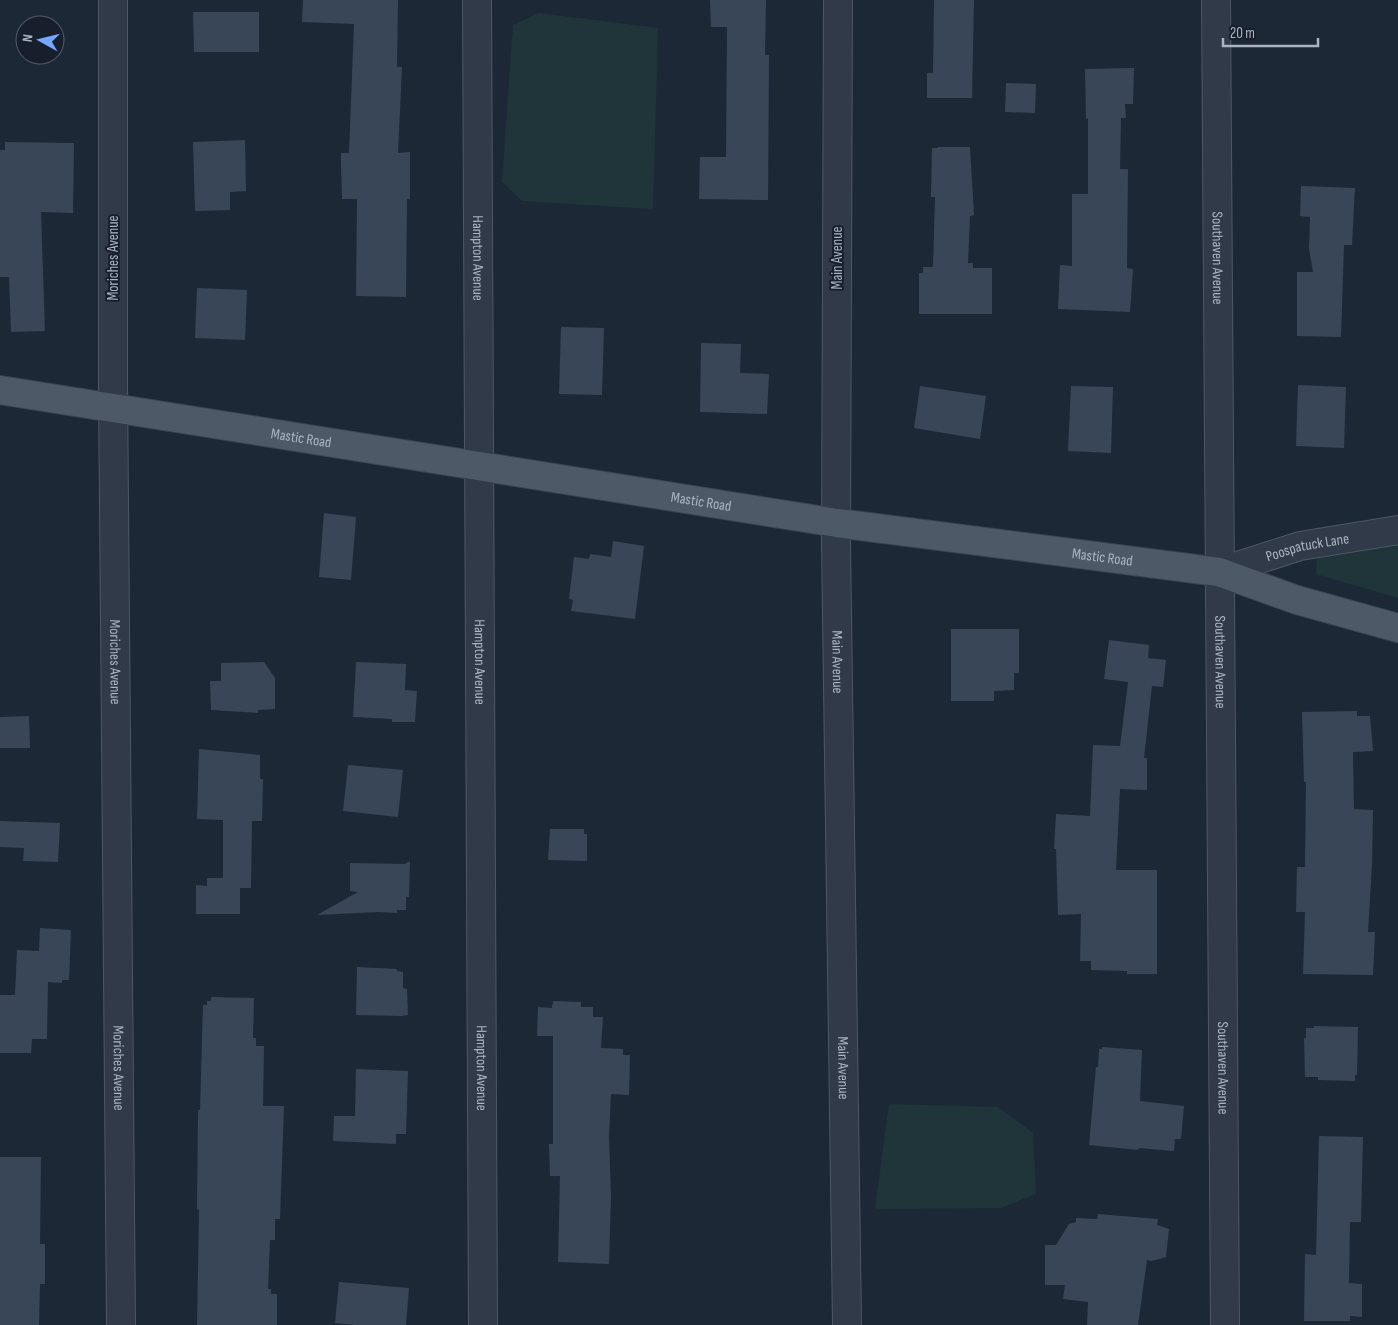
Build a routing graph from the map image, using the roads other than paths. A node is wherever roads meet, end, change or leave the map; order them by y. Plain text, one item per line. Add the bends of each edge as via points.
1 (112, 0) edge
2 (477, 0) edge
3 (838, 0) edge
4 (1216, 0) edge
5 (0, 390) edge
6 (114, 408) junction
7 (479, 466) junction
8 (837, 523) junction
9 (1398, 530) edge
10 (1219, 572) junction
11 (1398, 628) edge
12 (121, 1325) edge
13 (483, 1325) edge
14 (847, 1325) edge
15 (1225, 1325) edge

1 - 6 street, Moriches Avenue
2 - 7 street, Hampton Avenue
3 - 8 street, Main Avenue
4 - 10 street, Southaven Avenue
5 - 6 main road, Mastic Road
6 - 7 main road, Mastic Road
6 - 12 street, Moriches Avenue
7 - 8 main road, Mastic Road
7 - 13 street, Hampton Avenue
8 - 10 main road, Mastic Road
8 - 14 street, Main Avenue
9 - 10 street, Poospatuck Lane via 1300,546
10 - 11 main road, Mastic Road via 1297,600
10 - 15 street, Southaven Avenue

